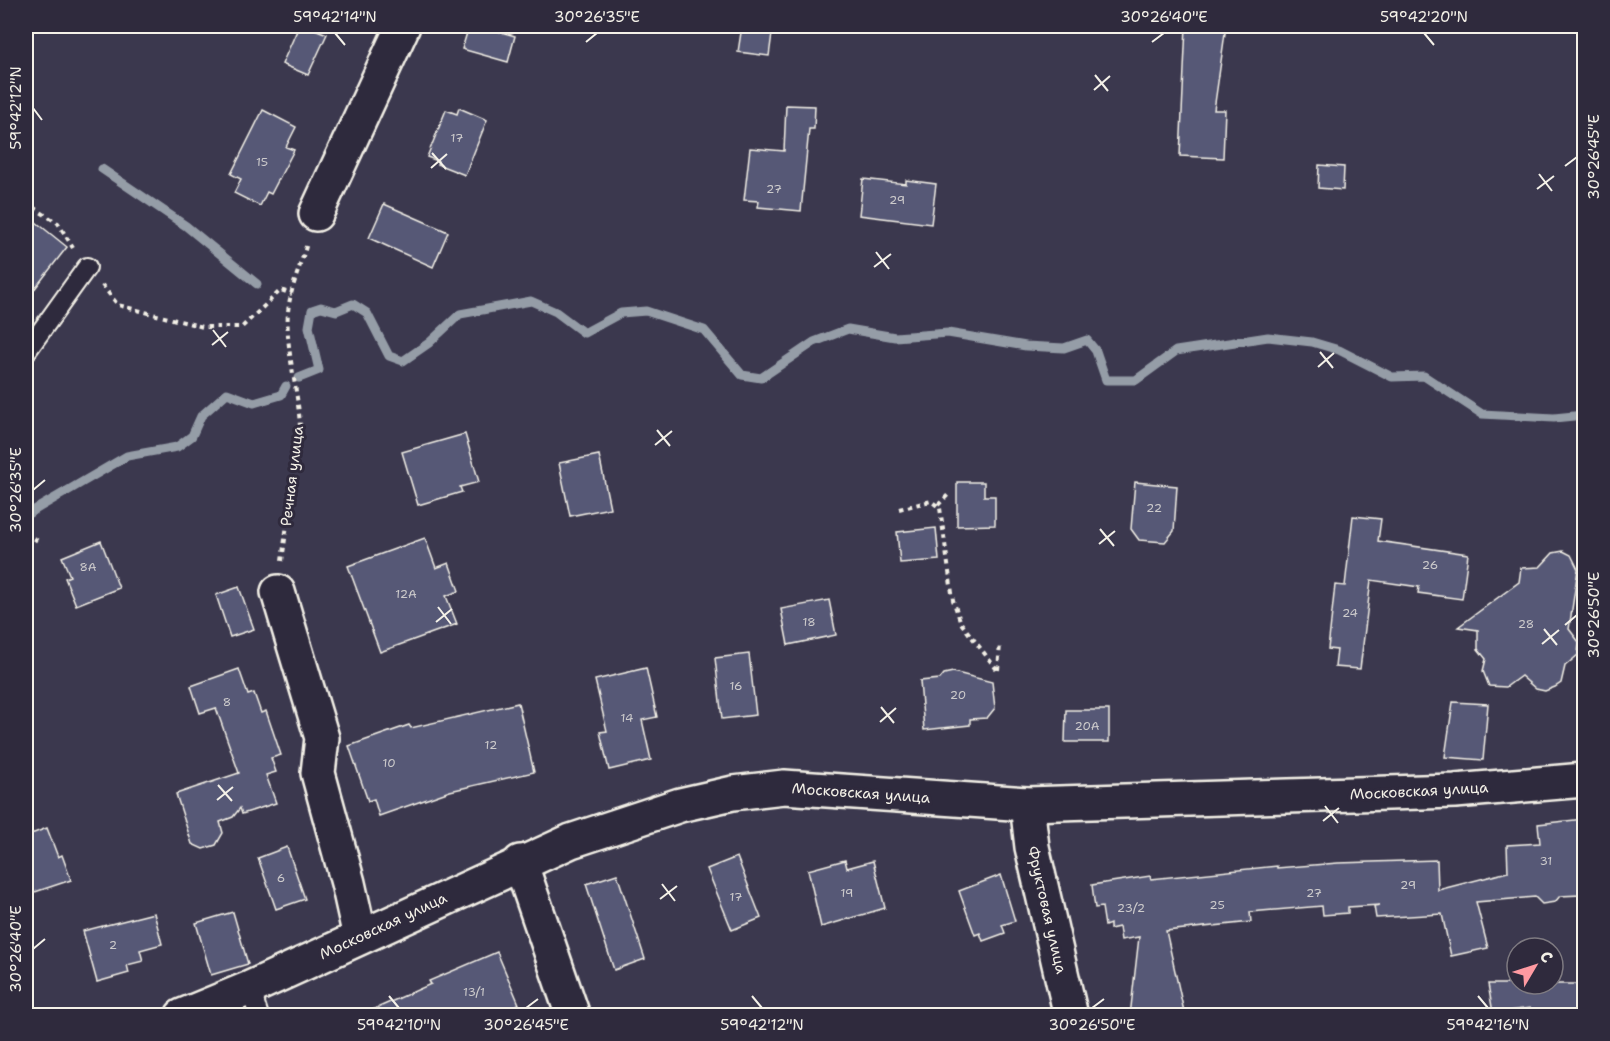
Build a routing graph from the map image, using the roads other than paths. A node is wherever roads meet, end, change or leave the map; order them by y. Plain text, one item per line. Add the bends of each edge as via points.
1 (403, 26) edge
2 (316, 214) road end
3 (87, 267) road end
4 (26, 352) edge
5 (278, 592) road end
6 (1584, 780) edge
7 (1027, 804) junction
8 (520, 862) junction
9 (360, 937) junction
10 (255, 1002) edge
11 (182, 1016) edge
12 (573, 1016) edge
13 (1071, 1016) edge

1 - 2 street
3 - 4 lane
5 - 9 street via 322,738 318,773
6 - 7 street, Московская улица via 1455,791
7 - 8 street, Московская улица via 784,787 759,789 630,820
7 - 13 street, Фруктовая улица via 1032,847
8 - 9 street, Московская улица
8 - 12 street
9 - 10 street, Московская улица
10 - 11 street, Московская улица

